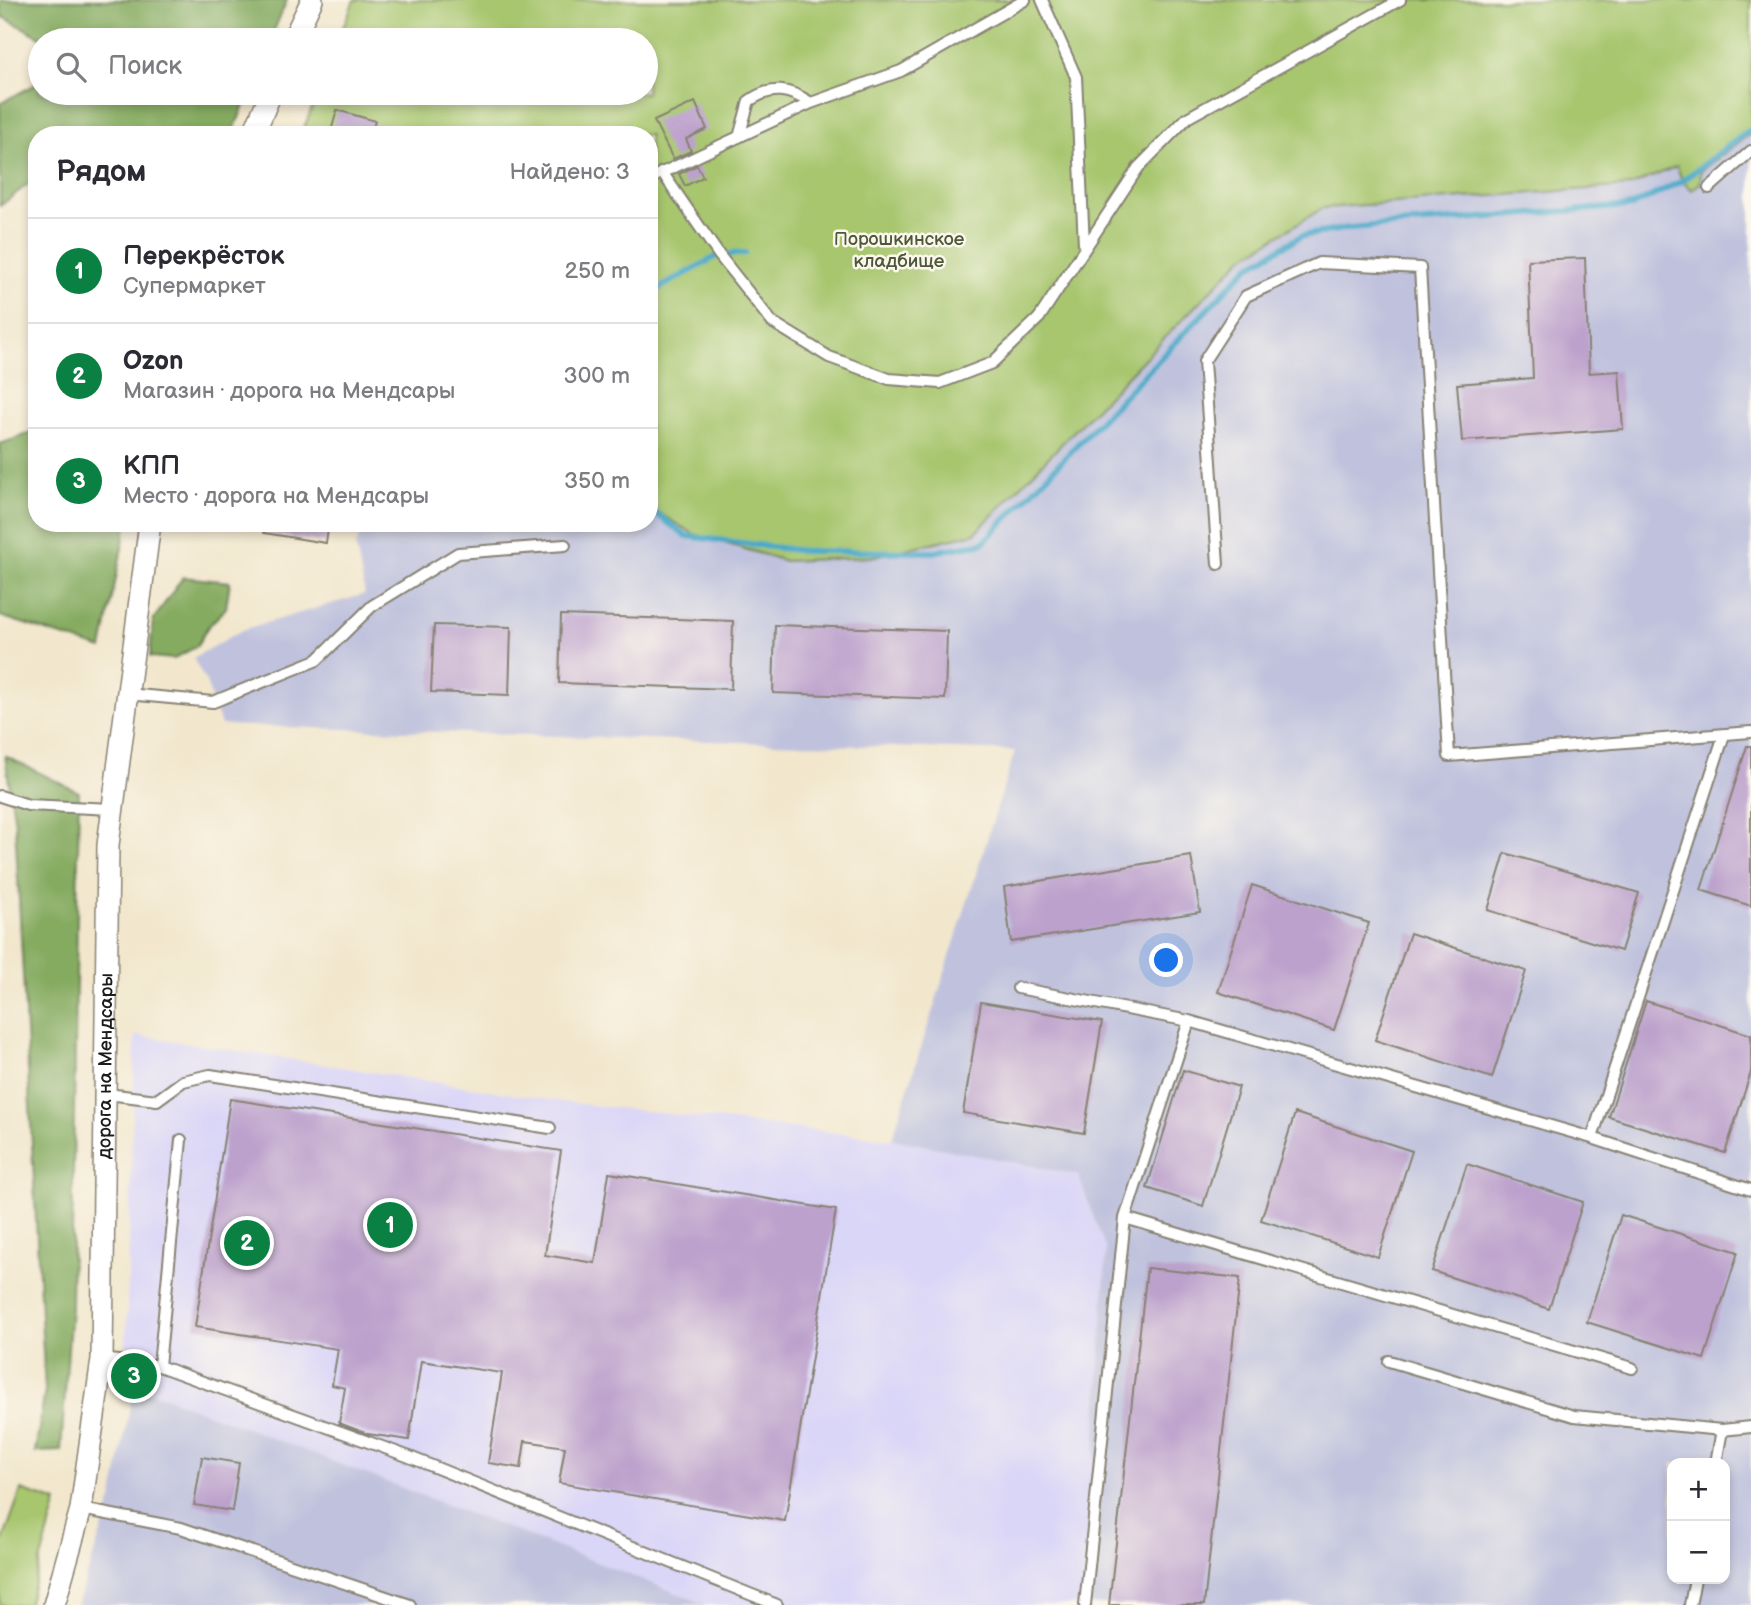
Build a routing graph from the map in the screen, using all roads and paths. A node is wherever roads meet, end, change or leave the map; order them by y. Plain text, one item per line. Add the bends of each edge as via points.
1 (312, 0) edge
2 (1025, 0) edge
3 (1042, 0) edge
4 (1400, 0) edge
5 (299, 28) edge
6 (811, 103) junction
7 (266, 105) edge
8 (257, 126) edge
9 (739, 137) junction
10 (1751, 150) edge
11 (662, 172) junction
12 (658, 174) edge
13 (1709, 188) dead end
14 (1084, 246) junction
15 (149, 532) edge
16 (565, 545) dead end
17 (1218, 564) dead end
18 (126, 694) junction
19 (1751, 732) edge
20 (1724, 735) junction
21 (0, 796) edge
22 (112, 809) junction
23 (1018, 988) dead end
24 (1189, 1021) junction
25 (107, 1094) junction
26 (550, 1128) dead end
27 (1592, 1138) junction
28 (181, 1140) dead end
29 (1751, 1190) edge
30 (1125, 1218) junction
31 (102, 1359) junction
32 (1388, 1361) dead end
33 (159, 1367) junction
34 (1632, 1368) dead end
35 (1751, 1427) edge
36 (1722, 1430) junction
37 (1717, 1458) edge
38 (81, 1509) junction
39 (1694, 1584) edge
40 (54, 1605) edge
41 (410, 1605) edge
42 (778, 1605) edge
43 (1085, 1605) edge
44 (1690, 1605) edge

1 - 5 street
2 - 6 lane via 901,71
3 - 14 lane via 1076,77
4 - 14 lane via 1187,118 1138,168
6 - 9 lane
6 - 9 lane via 793,91 757,95 748,101
7 - 8 street
9 - 11 lane
10 - 13 lane
11 - 12 lane
11 - 14 lane via 772,322 829,357 889,379 940,383 992,363 1039,318
15 - 18 street, дорога на Мендсары
16 - 18 lane via 458,553 372,606 317,660 214,702
17 - 20 lane via 1203,361 1246,296 1319,263 1420,268 1449,756
18 - 22 street, дорога на Мендсары
19 - 20 lane
20 - 27 lane
21 - 22 lane via 28,805
22 - 25 street, дорога на Мендсары via 107,883
23 - 24 lane
24 - 27 lane
24 - 30 lane
25 - 26 lane via 157,1100 183,1081 210,1075
25 - 31 street, дорога на Мендсары
27 - 29 lane
28 - 33 lane
30 - 34 lane
30 - 43 lane
31 - 33 lane
31 - 38 street, дорога на Мендсары
32 - 36 lane via 1574,1416
33 - 42 lane via 407,1456
35 - 36 lane
36 - 37 lane
38 - 40 street, дорога на Мендсары
38 - 41 lane via 181,1528
39 - 44 lane

